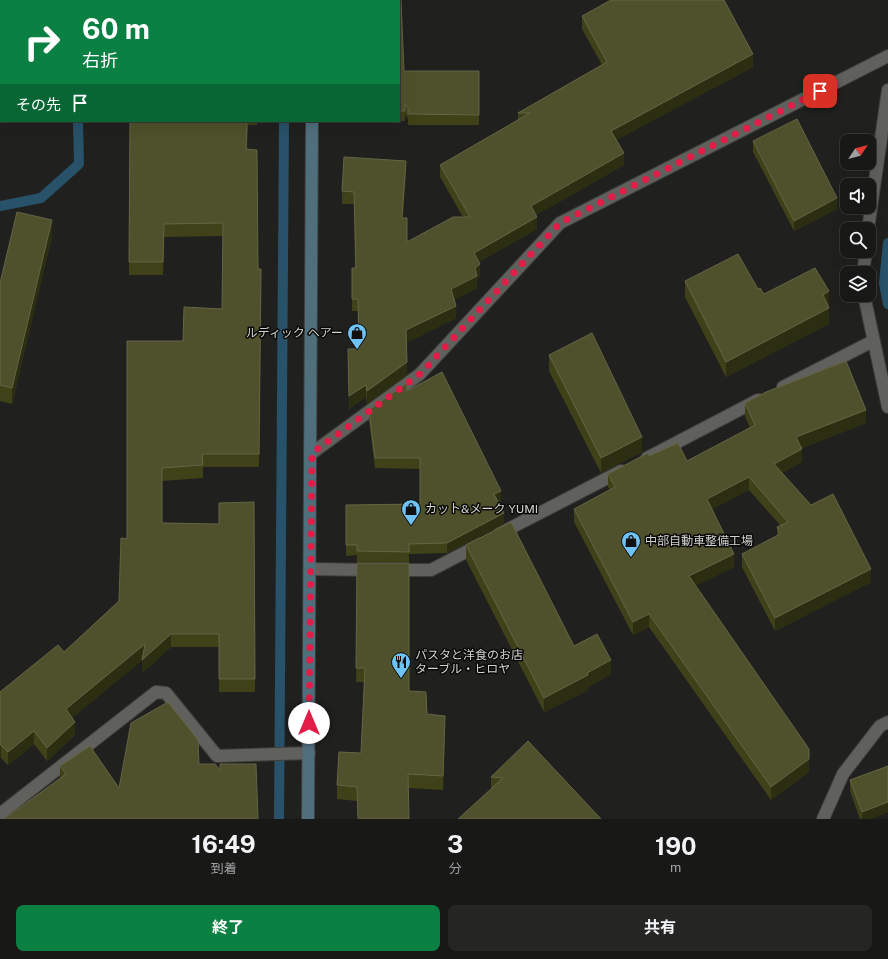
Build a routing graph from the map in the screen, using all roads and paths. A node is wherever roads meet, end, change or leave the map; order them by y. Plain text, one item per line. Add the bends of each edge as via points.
1 (888, 56) edge
2 (888, 90) edge
3 (312, 122) edge
4 (869, 222) edge
5 (865, 302) edge
6 (873, 341) junction
7 (888, 406) edge
8 (312, 453) junction
9 (310, 570) junction
10 (888, 722) edge
11 (309, 753) junction
12 (0, 814) edge
13 (308, 819) edge
14 (823, 819) edge

1 - 8 street via 560,223 420,374
2 - 4 street
3 - 8 street
5 - 6 street
6 - 7 street
6 - 9 street via 431,570
8 - 9 street
9 - 11 street
10 - 14 street via 880,726 843,774
11 - 12 street via 216,756 166,693 156,692
11 - 13 street

